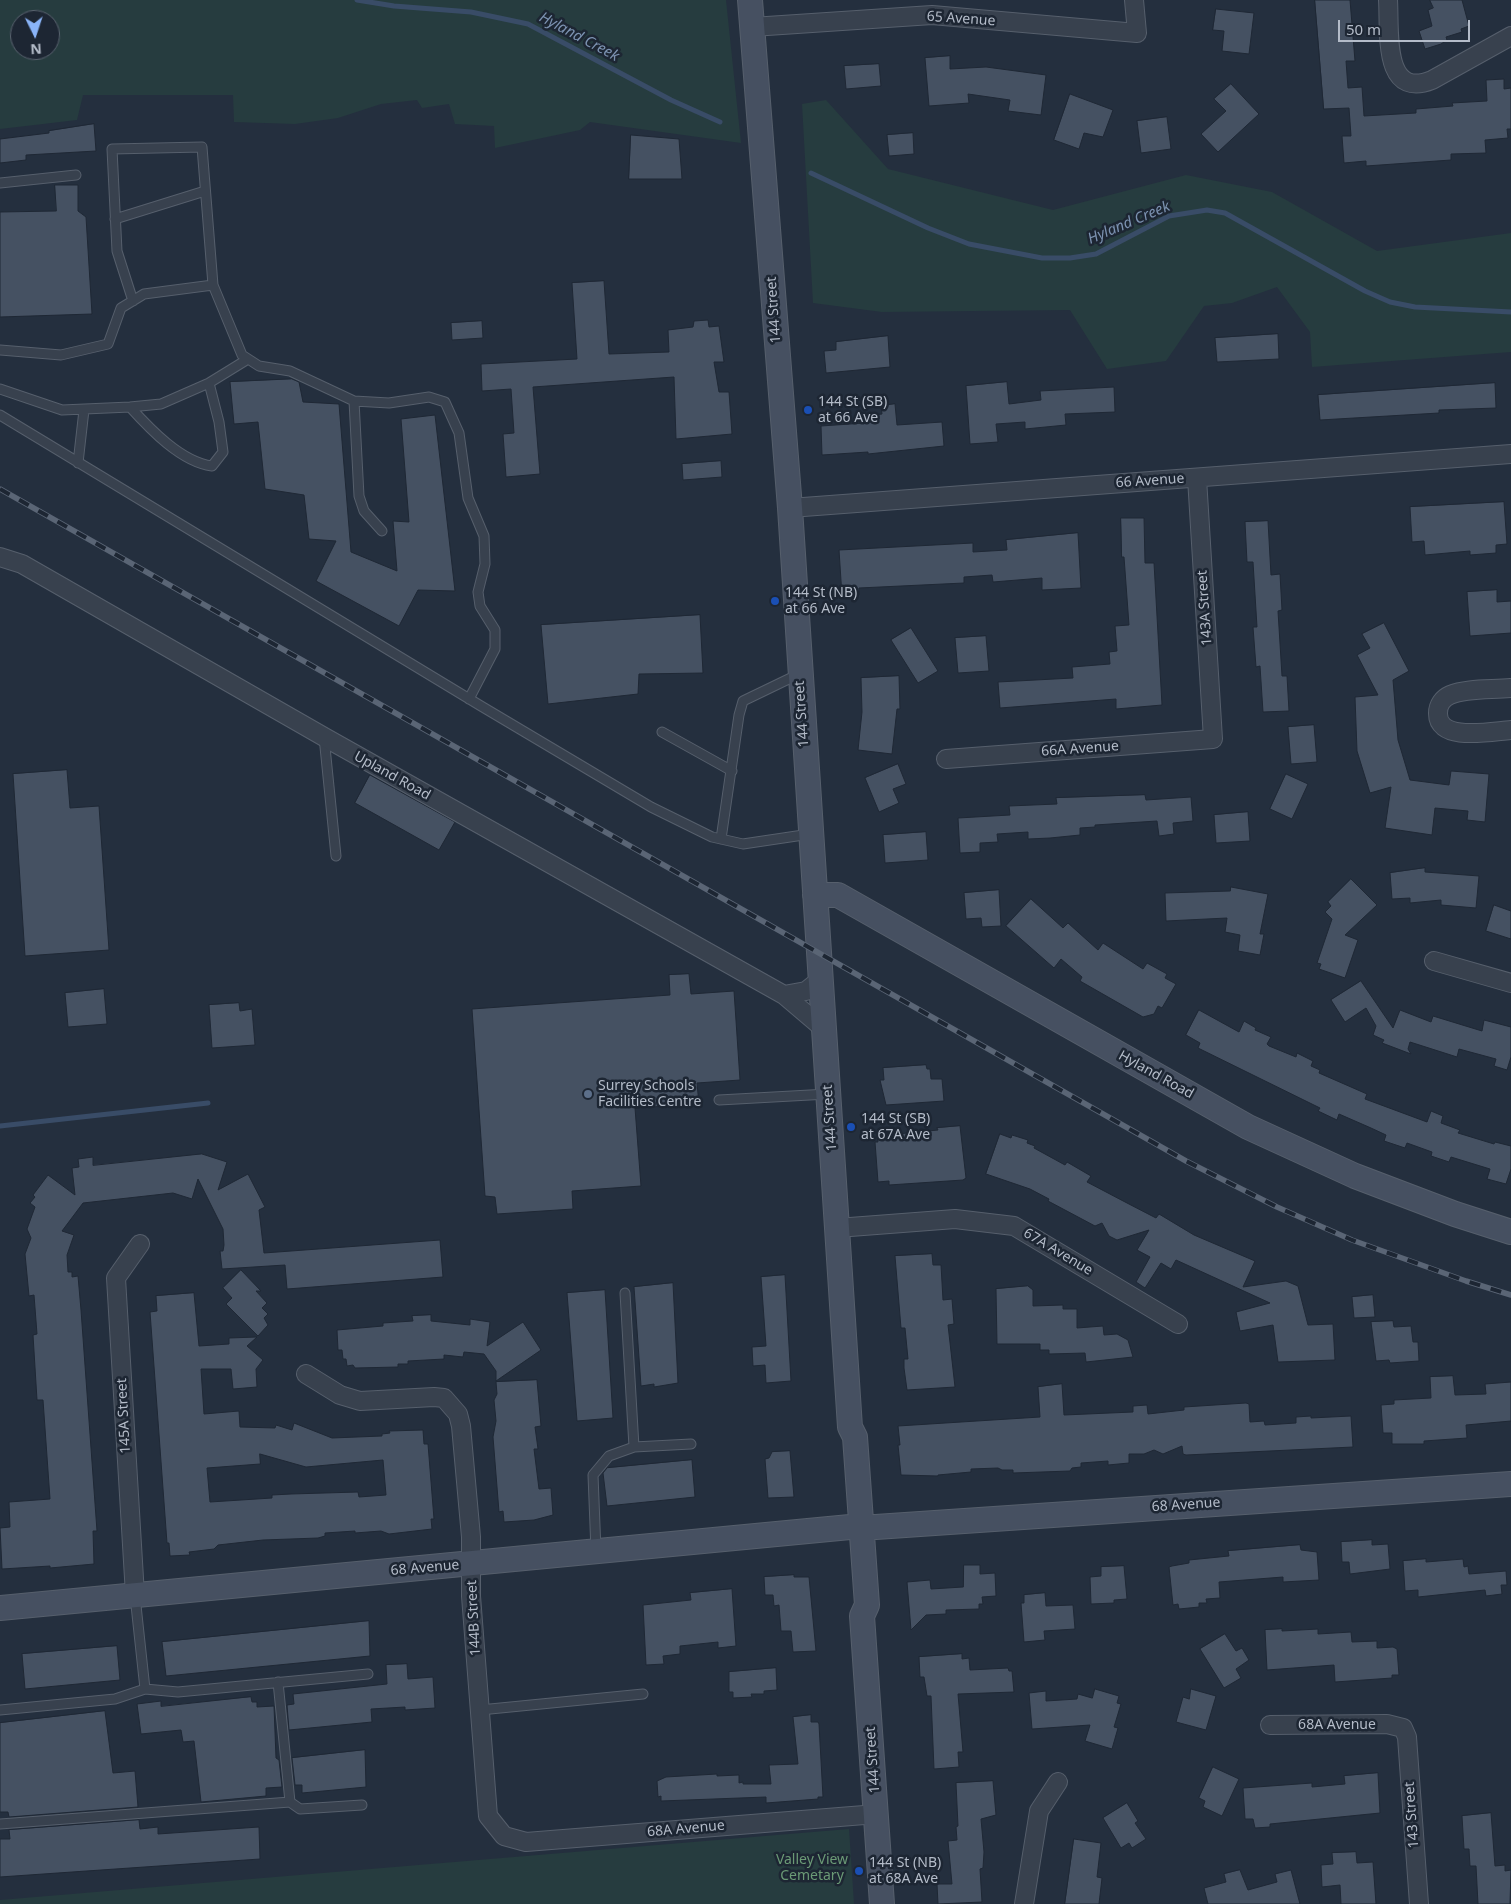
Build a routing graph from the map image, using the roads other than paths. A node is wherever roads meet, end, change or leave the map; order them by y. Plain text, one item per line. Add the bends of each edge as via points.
1 (750, 0) edge
2 (1134, 0) edge
3 (1388, 0) edge
4 (752, 27) junction
5 (1511, 36) edge
6 (76, 175) dead end
7 (0, 183) edge
8 (206, 191) junction
9 (115, 219) junction
10 (213, 285) junction
11 (133, 301) junction
12 (0, 350) edge
13 (248, 359) junction
14 (209, 383) junction
15 (0, 389) edge
16 (354, 401) junction
17 (130, 407) junction
18 (84, 410) junction
19 (0, 415) edge
20 (1511, 454) edge
21 (78, 463) junction
22 (1197, 478) junction
23 (790, 508) junction
24 (382, 531) dead end
25 (0, 557) edge
26 (799, 674) junction
27 (1511, 688) edge
28 (469, 699) junction
29 (1511, 730) edge
30 (662, 732) dead end
31 (324, 737) junction
32 (1213, 739) joint
33 (946, 759) dead end
34 (732, 771) junction
35 (811, 834) junction
36 (721, 839) junction
37 (336, 856) dead end
38 (815, 895) junction
39 (1434, 961) dead end
40 (820, 979) junction
41 (1511, 983) edge
42 (784, 995) junction
43 (824, 1028) junction
44 (829, 1094) junction
45 (719, 1100) dead end
46 (837, 1228) junction
47 (1511, 1232) edge
48 (140, 1244) dead end
49 (625, 1293) dead end
50 (1178, 1324) dead end
51 (306, 1374) dead end
52 (691, 1444) dead end
53 (634, 1447) junction
54 (1511, 1484) edge
55 (856, 1527) junction
56 (596, 1551) junction
57 (471, 1563) junction
58 (135, 1595) junction
59 (0, 1608) edge
60 (368, 1674) dead end
61 (278, 1682) junction
62 (145, 1689) junction
63 (644, 1694) dead end
64 (0, 1710) edge
65 (480, 1710) junction
66 (1270, 1725) dead end
67 (1403, 1728) joint
68 (1058, 1782) dead end
69 (290, 1802) junction
70 (362, 1804) dead end
71 (877, 1814) junction
72 (0, 1824) edge
73 (498, 1830) joint
74 (882, 1904) edge
75 (1024, 1904) edge
76 (1419, 1904) edge

1 - 4 street, 144 Street
2 - 4 street, 65 Avenue via 1137,33 932,15
3 - 5 street via 1392,64 1402,80 1414,84 1432,80
4 - 23 street, 144 Street
6 - 7 lane
8 - 9 lane
8 - 9 lane via 202,147 112,149
8 - 10 lane
9 - 11 lane via 117,251
10 - 11 lane via 144,294
10 - 13 lane via 242,355
11 - 12 lane via 121,308 108,344 61,355
13 - 14 lane
13 - 16 lane via 259,366 290,371
14 - 17 lane via 160,404
14 - 17 lane via 223,452 212,466 198,464 153,432
15 - 18 lane via 62,410
16 - 24 lane via 359,496 364,512
16 - 28 lane via 388,403 428,397 445,402 460,433 468,498 484,536 485,564 478,592 480,606 495,630 495,650
17 - 18 lane
18 - 21 lane
19 - 21 lane
20 - 22 street, 66 Avenue
21 - 28 lane
22 - 23 street, 66 Avenue
22 - 32 street, 143A Street
23 - 26 street, 144 Street
25 - 31 street, Upland Road via 22,564
26 - 34 lane via 743,700 738,715
26 - 35 street, 144 Street
27 - 29 street via 1455,694 1442,701 1438,712 1442,725 1453,732
28 - 36 lane via 651,807
30 - 34 lane
31 - 37 lane
31 - 42 street, Upland Road
32 - 33 street, 66A Avenue
34 - 36 lane
35 - 36 lane via 742,844
35 - 38 street, 144 Street
38 - 40 street, 144 Street
38 - 47 street, Hyland Road via 838,895 1248,1126 1354,1176
39 - 41 street
40 - 42 street via 806,991
40 - 43 street, 144 Street
42 - 43 street, Upland Road
43 - 44 street, 144 Street
44 - 45 lane
44 - 46 street, 144 Street
46 - 50 street, 67A Avenue via 955,1219 1014,1226
46 - 55 street, 144 Street via 850,1427 855,1437
48 - 58 street, 145A Street via 116,1278
49 - 53 lane
51 - 57 street, 144B Street via 340,1395 360,1402 434,1397 444,1398 453,1405 461,1426
52 - 53 lane
53 - 56 lane via 609,1456 593,1475
54 - 55 street, 68 Avenue
55 - 56 street, 68 Avenue
55 - 71 street, 144 Street via 867,1605 862,1616
56 - 57 street, 68 Avenue
57 - 58 street, 68 Avenue
57 - 65 street, 144B Street
58 - 59 street, 68 Avenue
58 - 62 lane
60 - 61 lane
61 - 62 lane via 178,1692
61 - 69 lane
62 - 64 lane via 115,1699
63 - 65 lane
65 - 73 street, 144B Street via 488,1816
66 - 67 street, 68A Avenue via 1387,1724
67 - 76 street, 143 Street via 1407,1736
68 - 75 street via 1039,1811
69 - 70 lane via 300,1810
69 - 72 lane
71 - 73 street, 68A Avenue via 526,1842 504,1836
71 - 74 street, 144 Street

